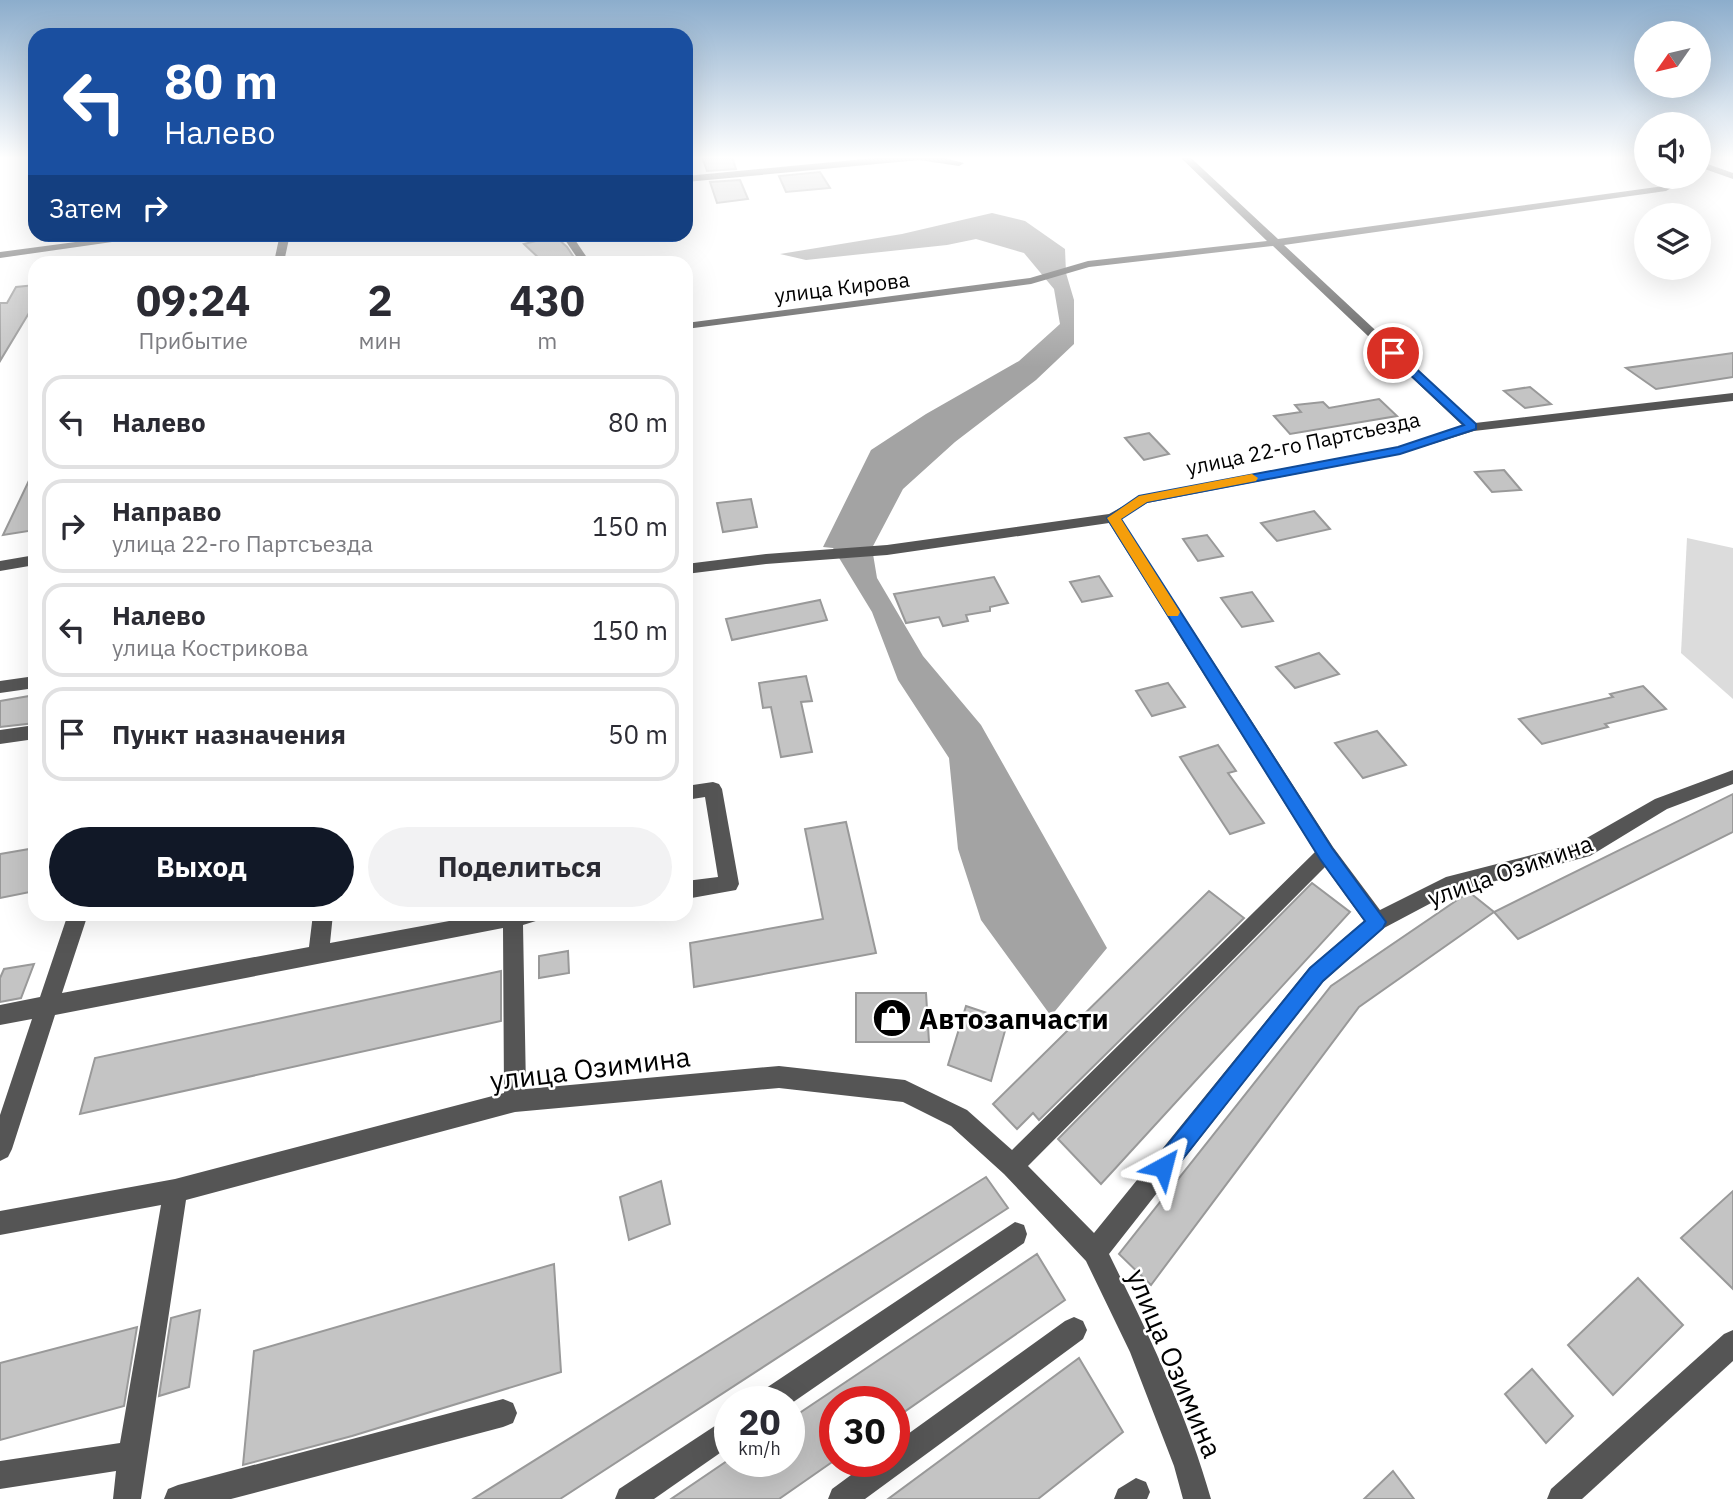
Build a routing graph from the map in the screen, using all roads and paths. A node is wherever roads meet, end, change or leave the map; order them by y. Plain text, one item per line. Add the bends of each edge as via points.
1 (1257, 227) edge
2 (1389, 227) edge
3 (104, 242) edge
4 (1274, 243) junction
5 (0, 256) edge
6 (693, 325) edge
7 (1733, 397) edge
8 (1472, 427) junction
9 (1113, 518) junction
10 (28, 560) edge
11 (0, 566) edge
12 (693, 568) edge
13 (28, 683) edge
14 (0, 687) edge
15 (28, 733) edge
16 (0, 737) edge
17 (1733, 778) edge
18 (693, 792) edge
19 (1326, 853) junction
20 (693, 889) edge
21 (76, 921) edge
22 (322, 921) edge
23 (484, 921) edge
24 (519, 921) edge
25 (1377, 922) junction
26 (318, 954) junction
27 (48, 1005) junction
28 (0, 1015) edge
29 (515, 1101) junction
30 (0, 1149) edge
31 (1012, 1166) junction
32 (175, 1191) junction
33 (0, 1223) edge
34 (1015, 1234) dead end
35 (1096, 1252) junction
36 (1073, 1330) dead end
37 (1733, 1343) edge
38 (794, 1386) edge
39 (502, 1413) dead end
40 (714, 1441) edge
41 (910, 1449) edge
42 (131, 1455) junction
43 (0, 1475) edge
44 (872, 1477) edge
45 (127, 1499) edge
46 (178, 1499) edge
47 (629, 1499) edge
48 (842, 1499) edge
49 (1197, 1499) edge
50 (1561, 1499) edge

1 - 4 street
2 - 4 street, улица Кирова
3 - 5 street
4 - 6 street, улица Кирова via 1088,264 1031,281
4 - 8 street
7 - 8 street, улица 22-го Партсъезда
8 - 9 street, улица 22-го Партсъезда via 1400,450 1143,499
9 - 12 street, улица 22-го Партсъезда via 887,550
9 - 19 street
10 - 11 street
13 - 14 street
15 - 16 street
17 - 25 street, улица Озимина via 1661,804 1583,850 1446,886
18 - 20 street via 713,789 729,884
19 - 25 street
19 - 31 street
21 - 27 street
22 - 26 street
23 - 26 street
24 - 29 street
25 - 35 street, улица Озимина via 1316,975
26 - 27 street
27 - 28 street
27 - 30 street
29 - 31 street, улица Озимина via 779,1077 905,1091 959,1118
29 - 32 street, улица Озимина
31 - 35 street, улица Озимина
32 - 33 street, улица Озимина
32 - 42 street
34 - 38 street
35 - 49 street, улица Озимина via 1140,1345
36 - 41 street
37 - 50 street
39 - 46 street
40 - 47 street
42 - 43 street
42 - 45 street
44 - 48 street

